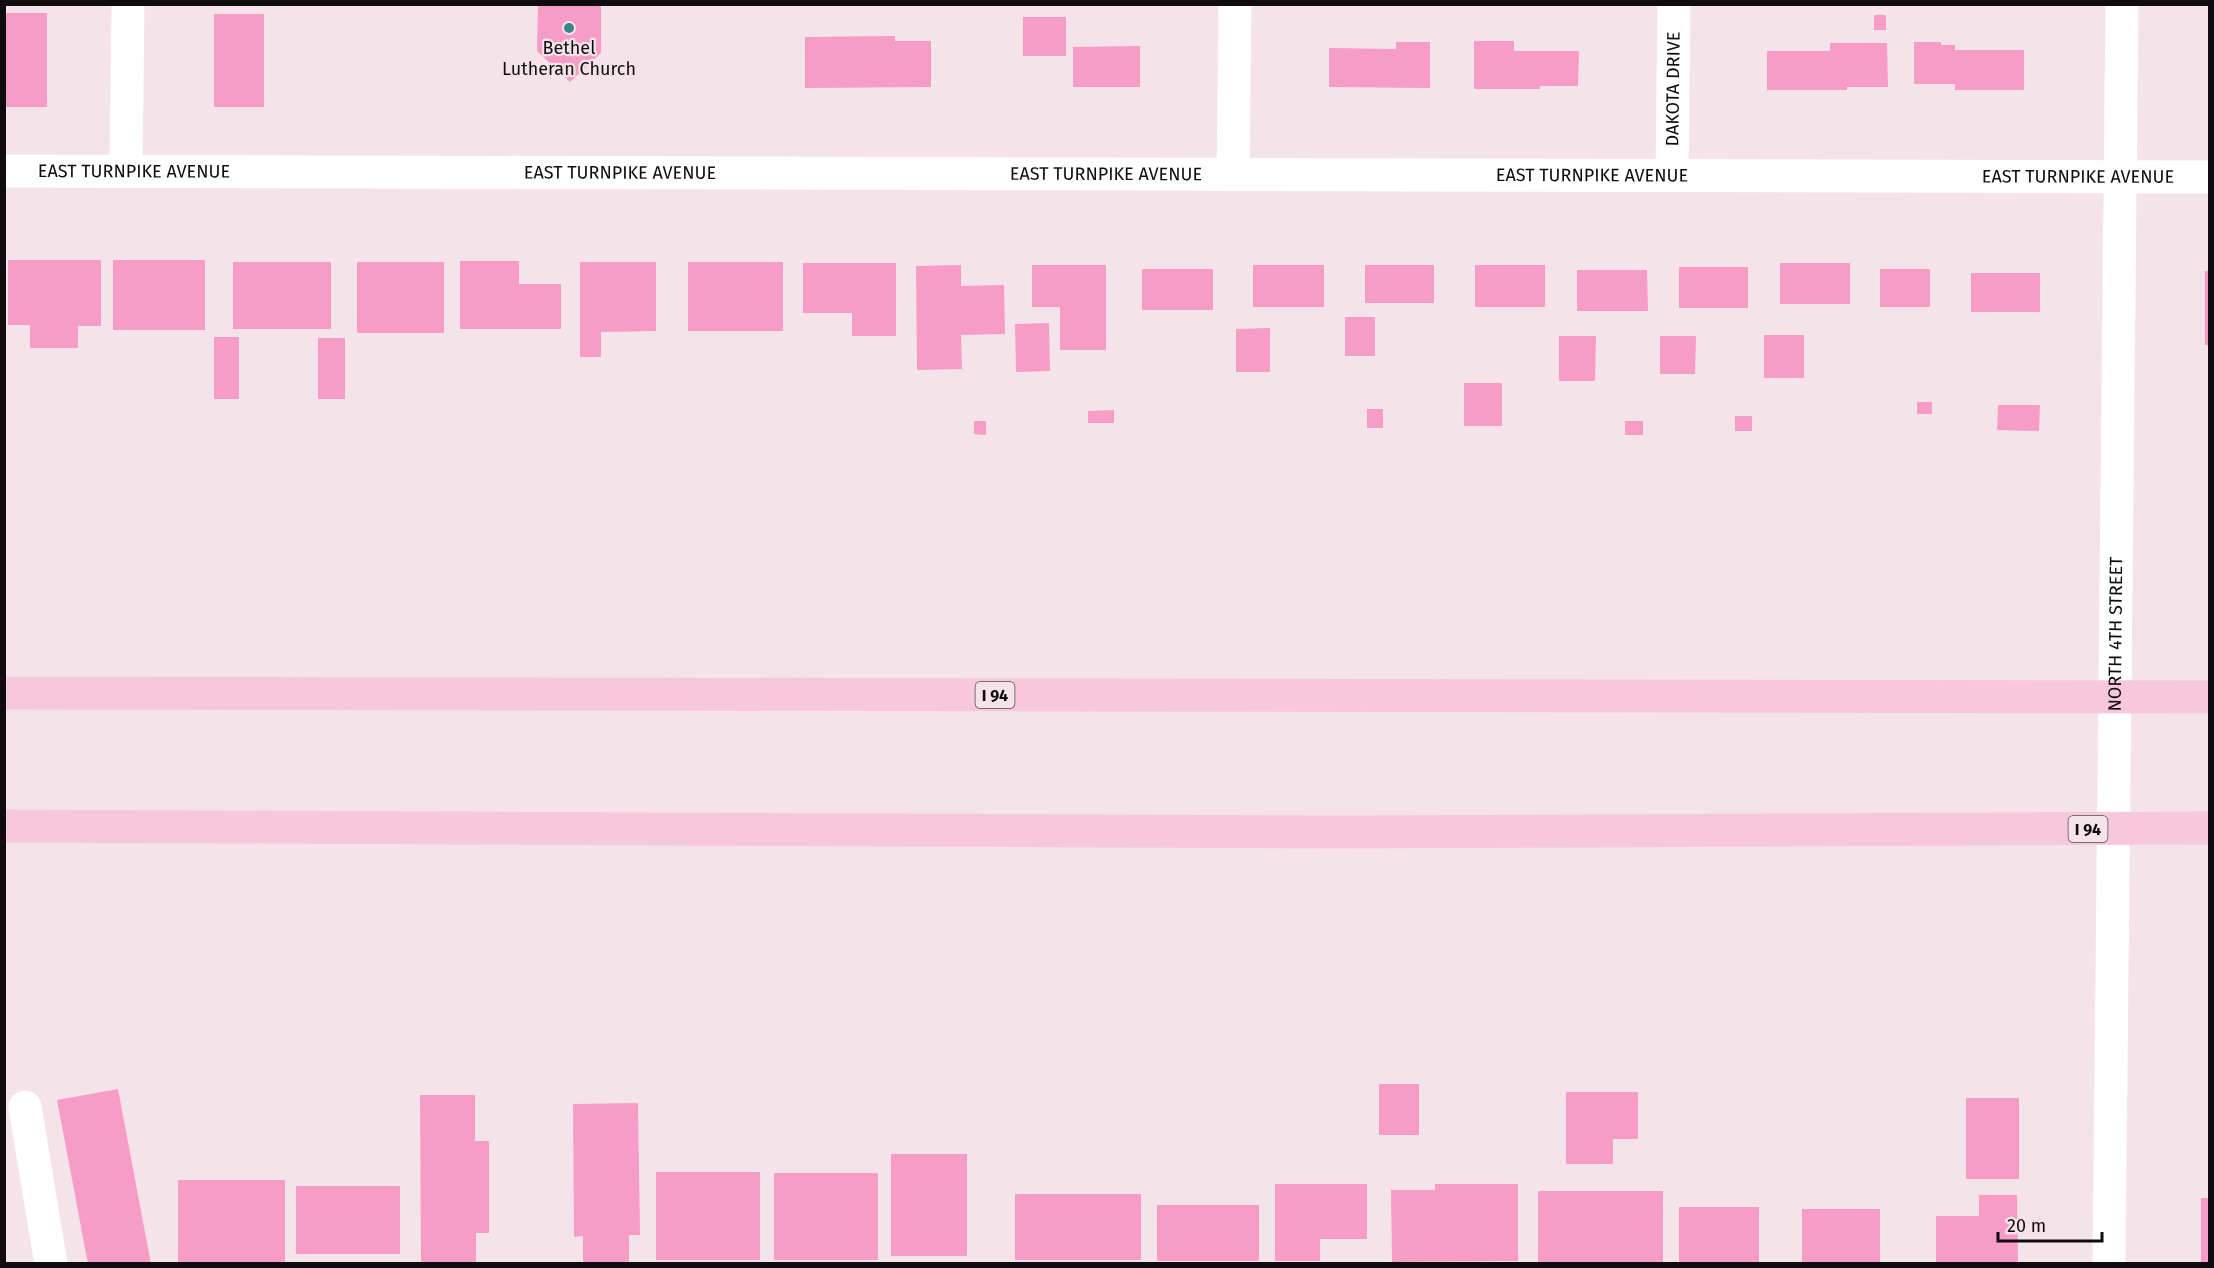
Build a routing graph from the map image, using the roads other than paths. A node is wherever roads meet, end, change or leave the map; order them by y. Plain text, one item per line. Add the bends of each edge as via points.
1 (128, 4) edge
2 (1235, 4) edge
3 (1674, 4) edge
4 (2122, 4) edge
5 (4, 171) edge
6 (126, 171) junction
7 (1233, 174) junction
8 (1672, 175) junction
9 (2120, 177) junction
10 (2210, 177) edge
11 (4, 693) edge
12 (2210, 697) edge
13 (4, 826) edge
14 (2210, 828) edge
15 (25, 1107) dead end
16 (51, 1263) edge
17 (2109, 1263) edge

1 - 6 street
2 - 7 street
3 - 8 street, DAKOTA DRIVE
4 - 9 street, NORTH 4TH STREET
5 - 6 street, EAST TURNPIKE AVENUE
6 - 7 street, EAST TURNPIKE AVENUE
7 - 8 street, EAST TURNPIKE AVENUE
8 - 9 street, EAST TURNPIKE AVENUE
9 - 10 street, EAST TURNPIKE AVENUE
9 - 17 street, NORTH 4TH STREET
11 - 12 highway, I 94
13 - 14 highway, I 94 via 1329,832
15 - 16 street

